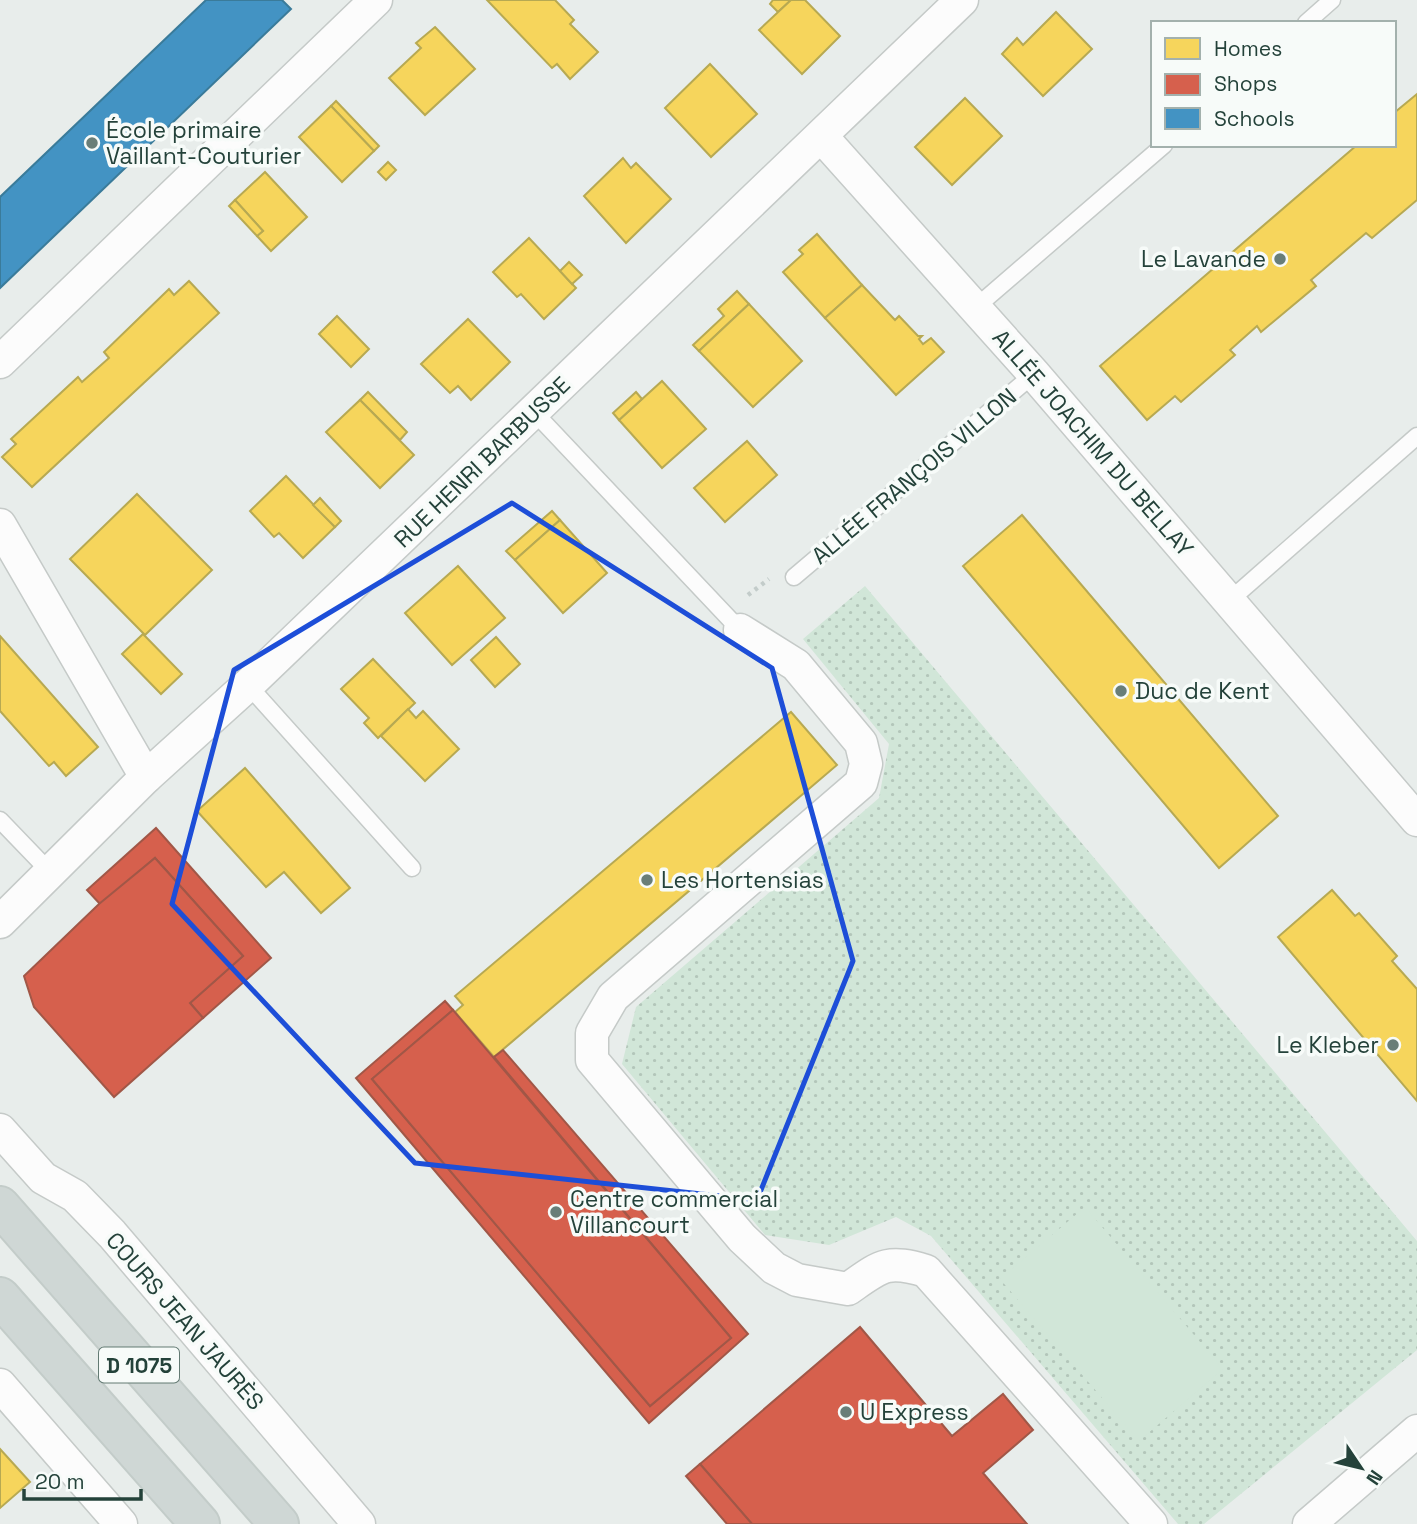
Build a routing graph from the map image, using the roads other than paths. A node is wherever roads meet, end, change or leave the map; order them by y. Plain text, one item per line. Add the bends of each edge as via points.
1 (962, 0) edge
2 (1332, 0) edge
3 (362, 5) edge
4 (1308, 21) edge
5 (822, 137) junction
6 (1161, 147) edge
7 (965, 297) junction
8 (0, 362) edge
9 (1034, 374) junction
10 (534, 412) junction
11 (1417, 436) edge
12 (0, 525) edge
13 (794, 577) road end
14 (1229, 601) junction
15 (740, 630) joint
16 (248, 685) junction
17 (146, 777) junction
18 (0, 820) edge
19 (1417, 820) edge
20 (412, 868) dead end
21 (51, 873) junction
22 (0, 922) edge
23 (0, 1130) edge
24 (0, 1206) edge
25 (0, 1297) edge
26 (0, 1385) edge
27 (1417, 1431) edge
28 (121, 1524) edge
29 (201, 1524) edge
30 (279, 1524) edge
31 (359, 1524) edge
32 (1151, 1524) edge
33 (1309, 1524) edge

1 - 5 street, RUE HENRI BARBUSSE
2 - 4 lane
3 - 8 street
5 - 7 street, ALLÉE JOACHIM DU BELLAY
5 - 10 street, RUE HENRI BARBUSSE
6 - 7 lane
7 - 9 street, ALLÉE JOACHIM DU BELLAY
9 - 13 lane, ALLÉE FRANÇOIS VILLON
9 - 14 street, ALLÉE JOACHIM DU BELLAY
10 - 15 lane
10 - 16 street, RUE HENRI BARBUSSE
11 - 14 lane
12 - 17 street
14 - 19 street, ALLÉE JOACHIM DU BELLAY
15 - 32 street via 796,664 861,743 866,764 861,783 613,997 592,1033 593,1060 742,1238 774,1268 797,1280 848,1289 875,1270 899,1263 926,1271
16 - 17 street, RUE HENRI BARBUSSE
16 - 20 lane
17 - 21 street, RUE HENRI BARBUSSE
18 - 21 lane
21 - 22 street, RUE HENRI BARBUSSE
23 - 31 street, COURS JEAN JAURÈS via 43,1178 75,1196 112,1234
24 - 30 main road, D 1075
25 - 29 main road, D 1075
26 - 28 street
27 - 33 street

